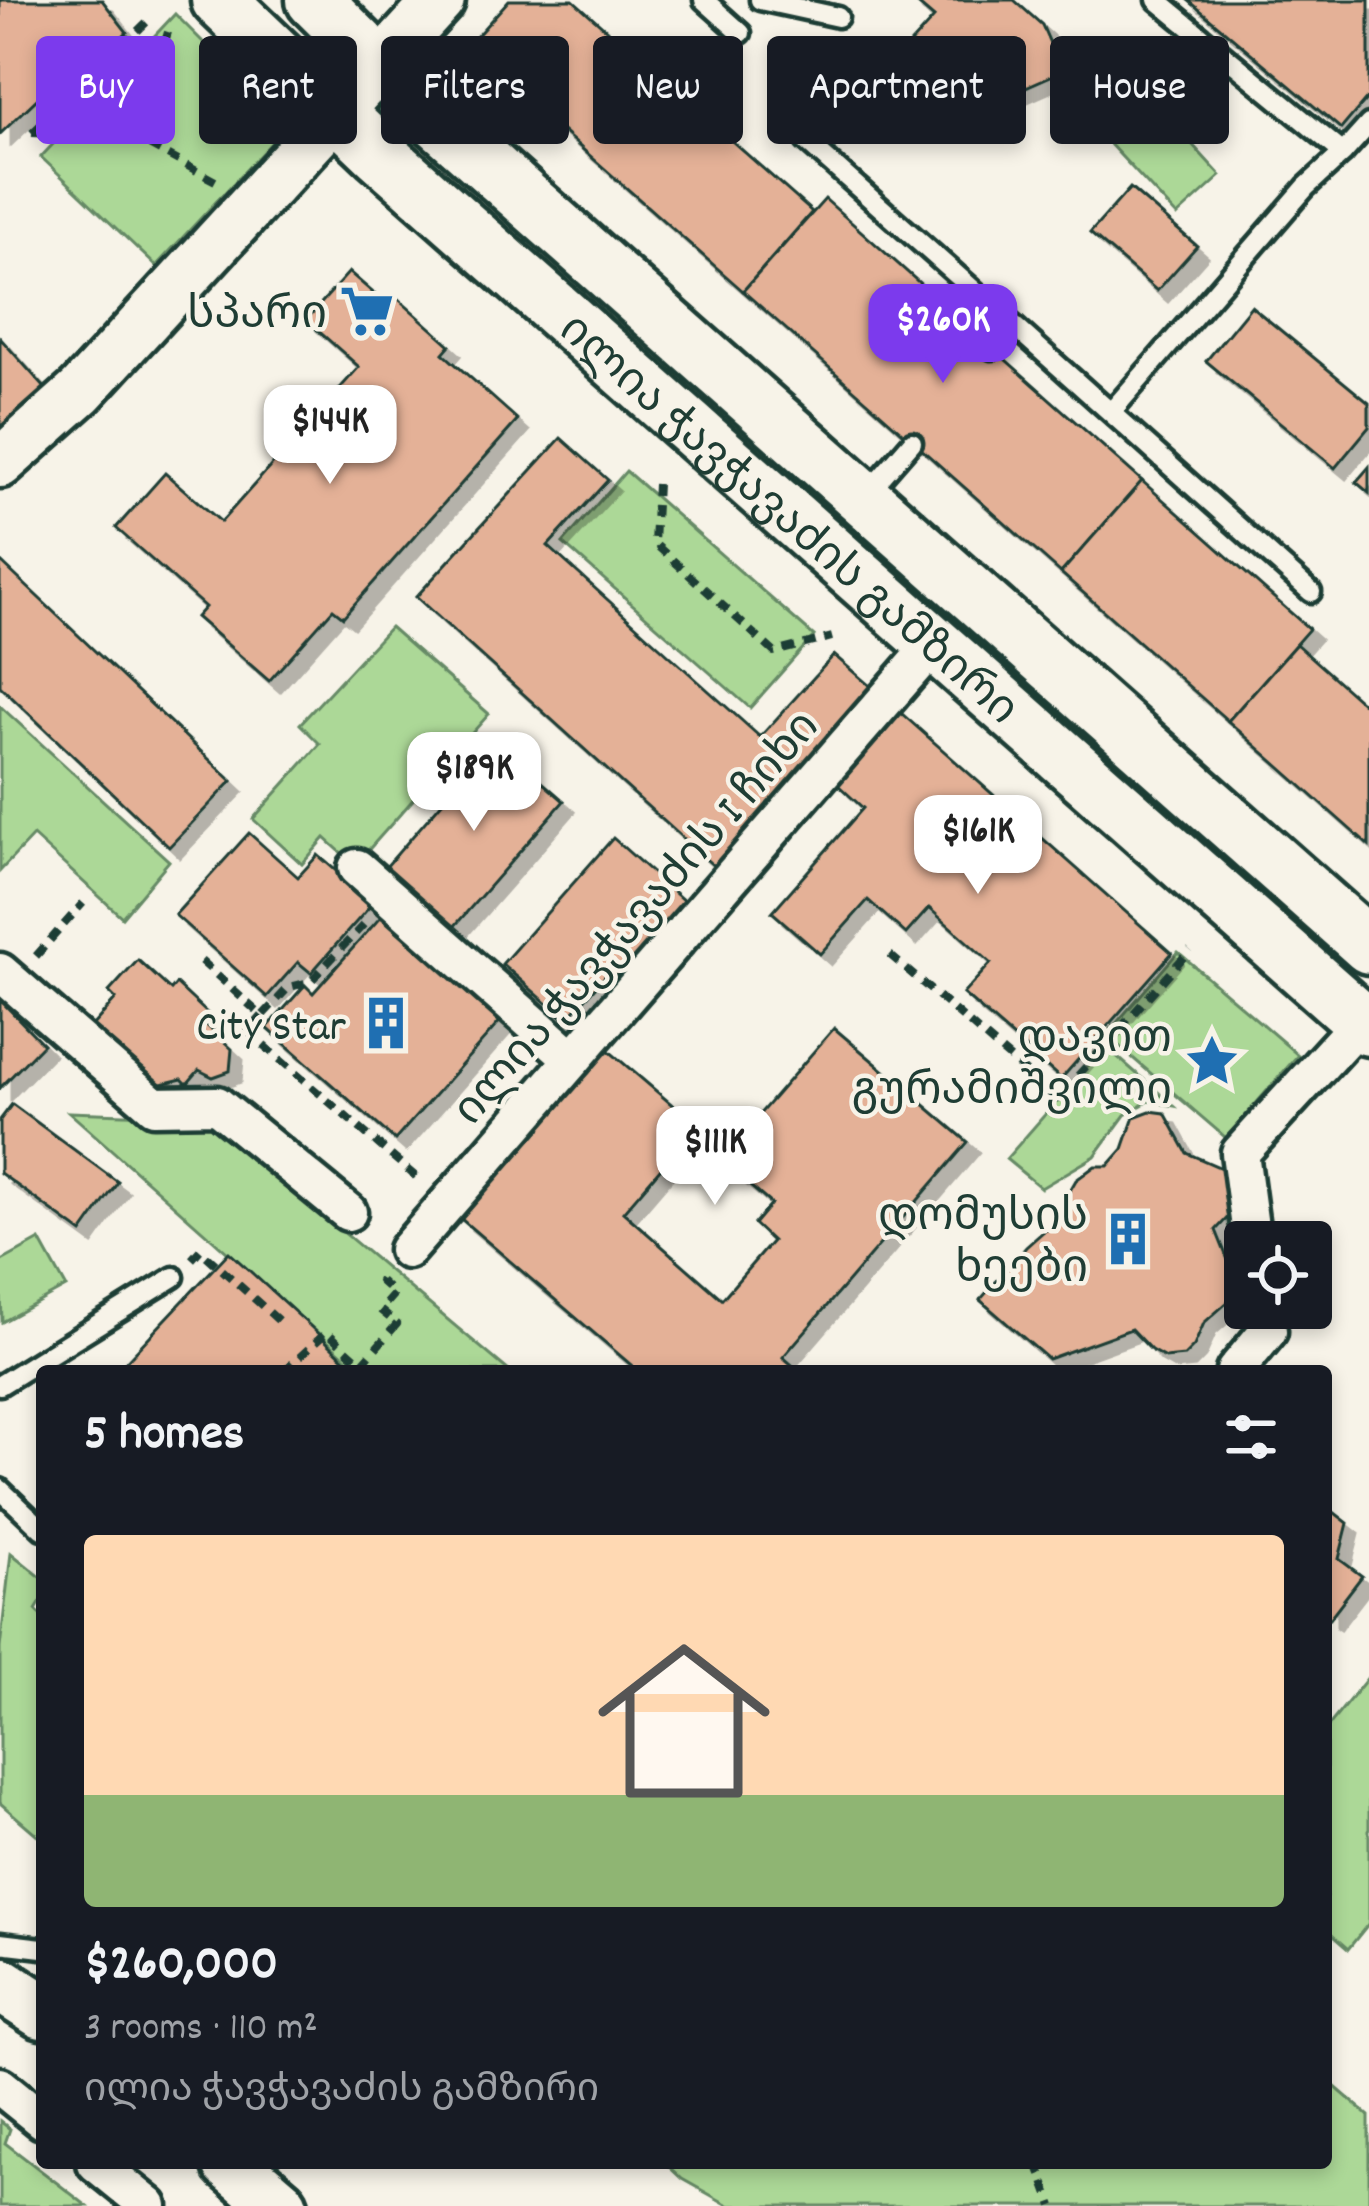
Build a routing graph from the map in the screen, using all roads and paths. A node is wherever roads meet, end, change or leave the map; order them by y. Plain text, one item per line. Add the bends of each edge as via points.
1 (219, 0) edge
2 (314, 0) edge
3 (440, 0) edge
4 (704, 0) edge
5 (760, 0) edge
6 (1157, 0) edge
7 (152, 17) dead end
8 (838, 17) dead end
9 (168, 32) dead end
10 (741, 33) dead end
11 (132, 36) edge
12 (167, 36) edge
13 (256, 36) edge
14 (379, 65) junction
15 (357, 88) edge
16 (1369, 124) edge
17 (357, 132) edge
18 (147, 144) edge
19 (306, 144) edge
20 (810, 144) edge
21 (1343, 153) junction
22 (253, 201) junction
23 (1013, 326) junction
24 (992, 349) dead end
25 (1111, 412) junction
26 (913, 442) dead end
27 (0, 463) edge
28 (657, 484) dead end
29 (862, 500) junction
30 (1311, 592) dead end
31 (832, 638) dead end
32 (933, 645) junction
33 (357, 868) dead end
34 (389, 896) junction
35 (82, 903) dead end
36 (1190, 950) dead end
37 (1369, 950) edge
38 (890, 955) dead end
39 (201, 961) dead end
40 (6, 977) edge
41 (1354, 1015) edge
42 (262, 1016) junction
43 (573, 1059) junction
44 (447, 1204) junction
45 (348, 1212) dead end
46 (1249, 1221) edge
47 (200, 1250) dead end
48 (401, 1257) joint
49 (174, 1277) dead end
50 (279, 1321) dead end
51 (1268, 1329) edge
52 (291, 1365) edge
53 (364, 1365) edge
54 (367, 1365) edge
55 (1240, 1365) edge
56 (0, 1385) edge
57 (0, 1489) edge
58 (36, 1522) edge
59 (0, 1942) edge
60 (36, 1947) edge
61 (0, 1984) edge
62 (36, 2008) edge
63 (0, 2086) edge
64 (36, 2115) edge
65 (103, 2169) edge
66 (237, 2169) edge
67 (1039, 2169) edge
68 (149, 2206) edge
69 (280, 2206) edge
70 (1053, 2206) edge

1 - 13 main road, ილია ჭავჭავაძის გამზირი
2 - 14 main road, ილია ჭავჭავაძის გამზირი
3 - 14 street
4 - 10 lane
5 - 8 lane
6 - 21 lane
7 - 11 path
9 - 12 path
14 - 15 street
14 - 29 main road, ილია ჭავჭავაძის გამზირი
16 - 21 lane
17 - 32 main road, ილია ჭავჭავაძის გამზირი
18 - 22 path
19 - 22 street
20 - 23 lane
21 - 25 lane
22 - 27 street via 81,391
23 - 24 lane
23 - 25 lane
25 - 30 lane
26 - 29 lane
28 - 31 path via 654,544 774,652
29 - 37 main road, ილია ჭავჭავაძის გამზირი
32 - 41 main road, ილია ჭავჭავაძის გამზირი
32 - 43 street, ილია ჭავჭავაძის I ჩიხი
33 - 34 street
34 - 42 path via 310,982 289,987
34 - 43 street
35 - 40 path
36 - 38 path via 1057,1099
37 - 41 street
39 - 42 path
40 - 45 street via 154,1106 217,1105
41 - 46 street via 1240,1153
42 - 44 path via 248,1032
43 - 44 street, ილია ჭავჭავაძის I ჩიხი
44 - 48 street, ილია ჭავჭავაძის I ჩიხი
47 - 50 path
48 - 54 path via 380,1281 394,1294 380,1310 397,1324
49 - 56 lane
51 - 55 street
52 - 53 path via 327,1332
57 - 58 lane
59 - 60 lane
61 - 62 main road
63 - 64 street
65 - 68 street
66 - 69 main road
67 - 70 path

